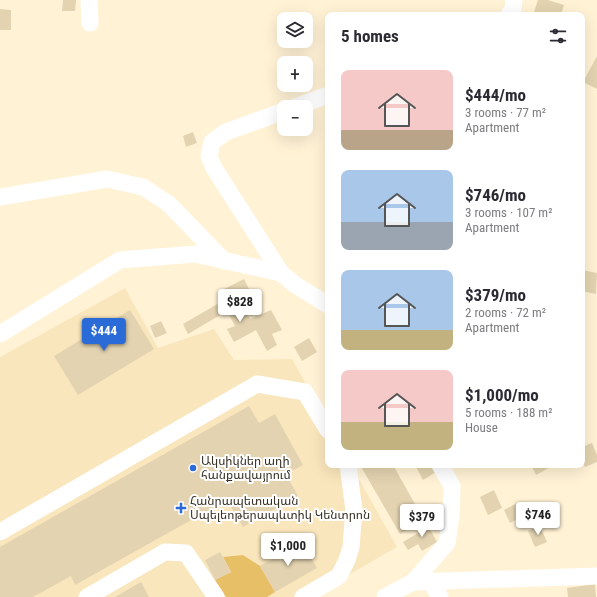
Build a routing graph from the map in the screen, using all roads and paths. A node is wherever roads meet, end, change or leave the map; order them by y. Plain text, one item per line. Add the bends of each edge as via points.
1 (89, 0) edge
2 (514, 0) edge
3 (511, 12) edge
4 (90, 23) dead end
5 (325, 96) edge
6 (313, 100) edge
7 (277, 114) edge
8 (0, 197) edge
9 (224, 261) junction
10 (281, 273) junction
11 (325, 303) edge
12 (2, 331) edge
13 (325, 425) edge
14 (348, 468) edge
15 (442, 468) edge
16 (0, 532) edge
17 (597, 576) edge
18 (430, 581) junction
19 (413, 582) junction
20 (87, 597) edge
21 (216, 597) edge
22 (303, 597) edge
23 (385, 597) edge
24 (440, 597) edge

1 - 4 street
2 - 3 street
5 - 6 street
7 - 10 street via 226,132 212,142 209,156 214,168
8 - 9 street via 107,179 143,187 169,204
9 - 10 street
9 - 12 street via 195,254 120,260
10 - 11 street
13 - 16 street via 305,392 257,384
14 - 22 street via 354,510 351,547 347,560 339,576
15 - 19 street via 452,486 447,543
17 - 18 street
18 - 19 street
18 - 24 street
19 - 23 street
20 - 21 street via 165,552 186,553

